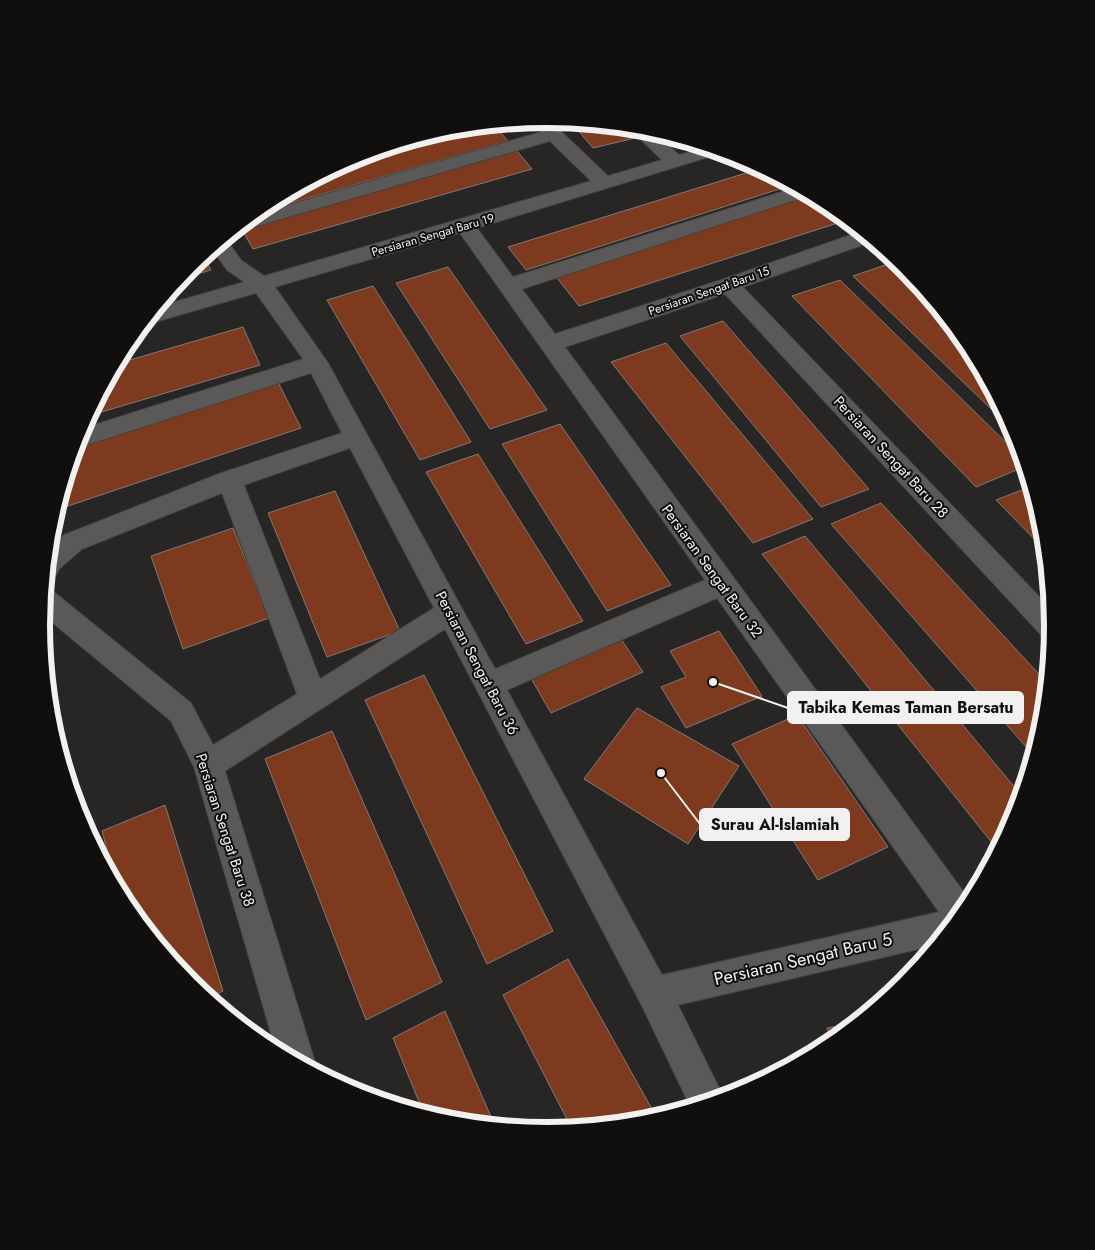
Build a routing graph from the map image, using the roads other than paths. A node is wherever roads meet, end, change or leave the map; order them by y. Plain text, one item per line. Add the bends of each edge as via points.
1 (547, 128) edge
2 (554, 134) junction
3 (651, 138) edge
4 (705, 153) edge
5 (675, 162) junction
6 (605, 184) junction
7 (795, 194) edge
8 (260, 219) edge
9 (465, 226) junction
10 (861, 239) edge
11 (222, 249) edge
12 (262, 285) junction
13 (729, 285) junction
14 (508, 286) junction
15 (160, 314) edge
16 (549, 344) junction
17 (317, 363) junction
18 (357, 436) junction
19 (87, 437) edge
20 (230, 480) junction
21 (54, 558) edge
22 (722, 584) junction
23 (51, 605) edge
24 (450, 612) junction
25 (1045, 620) edge
26 (489, 685) junction
27 (313, 699) junction
28 (208, 765) junction
29 (956, 909) edge
30 (942, 927) edge
31 (654, 994) junction
32 (285, 1047) edge
33 (705, 1097) edge

1 - 2 street
2 - 6 street
2 - 8 street
3 - 5 street
4 - 5 street, Persiaran Sengat Baru 19
5 - 6 street, Persiaran Sengat Baru 19
6 - 9 street, Persiaran Sengat Baru 19
7 - 14 street
9 - 12 street, Persiaran Sengat Baru 19
9 - 14 street, Persiaran Sengat Baru 32
10 - 13 street, Persiaran Sengat Baru 15
11 - 12 street, Persiaran Sengat Baru 36 via 234,265
12 - 15 street, Persiaran Sengat Baru 19
12 - 17 street, Persiaran Sengat Baru 36
13 - 16 street, Persiaran Sengat Baru 15
13 - 25 street, Persiaran Sengat Baru 28
14 - 16 street, Persiaran Sengat Baru 32
16 - 22 street, Persiaran Sengat Baru 32
17 - 18 street, Persiaran Sengat Baru 36
17 - 19 street
18 - 20 street
18 - 24 street, Persiaran Sengat Baru 36
20 - 21 street via 73,542
20 - 27 street
22 - 26 street
22 - 29 street, Persiaran Sengat Baru 32
23 - 28 street, Persiaran Sengat Baru 38 via 181,712
24 - 26 street, Persiaran Sengat Baru 36
24 - 27 street
26 - 31 street, Persiaran Sengat Baru 36
27 - 28 street
28 - 32 street, Persiaran Sengat Baru 38
30 - 31 street, Persiaran Sengat Baru 5
31 - 33 street, Persiaran Sengat Baru 36

